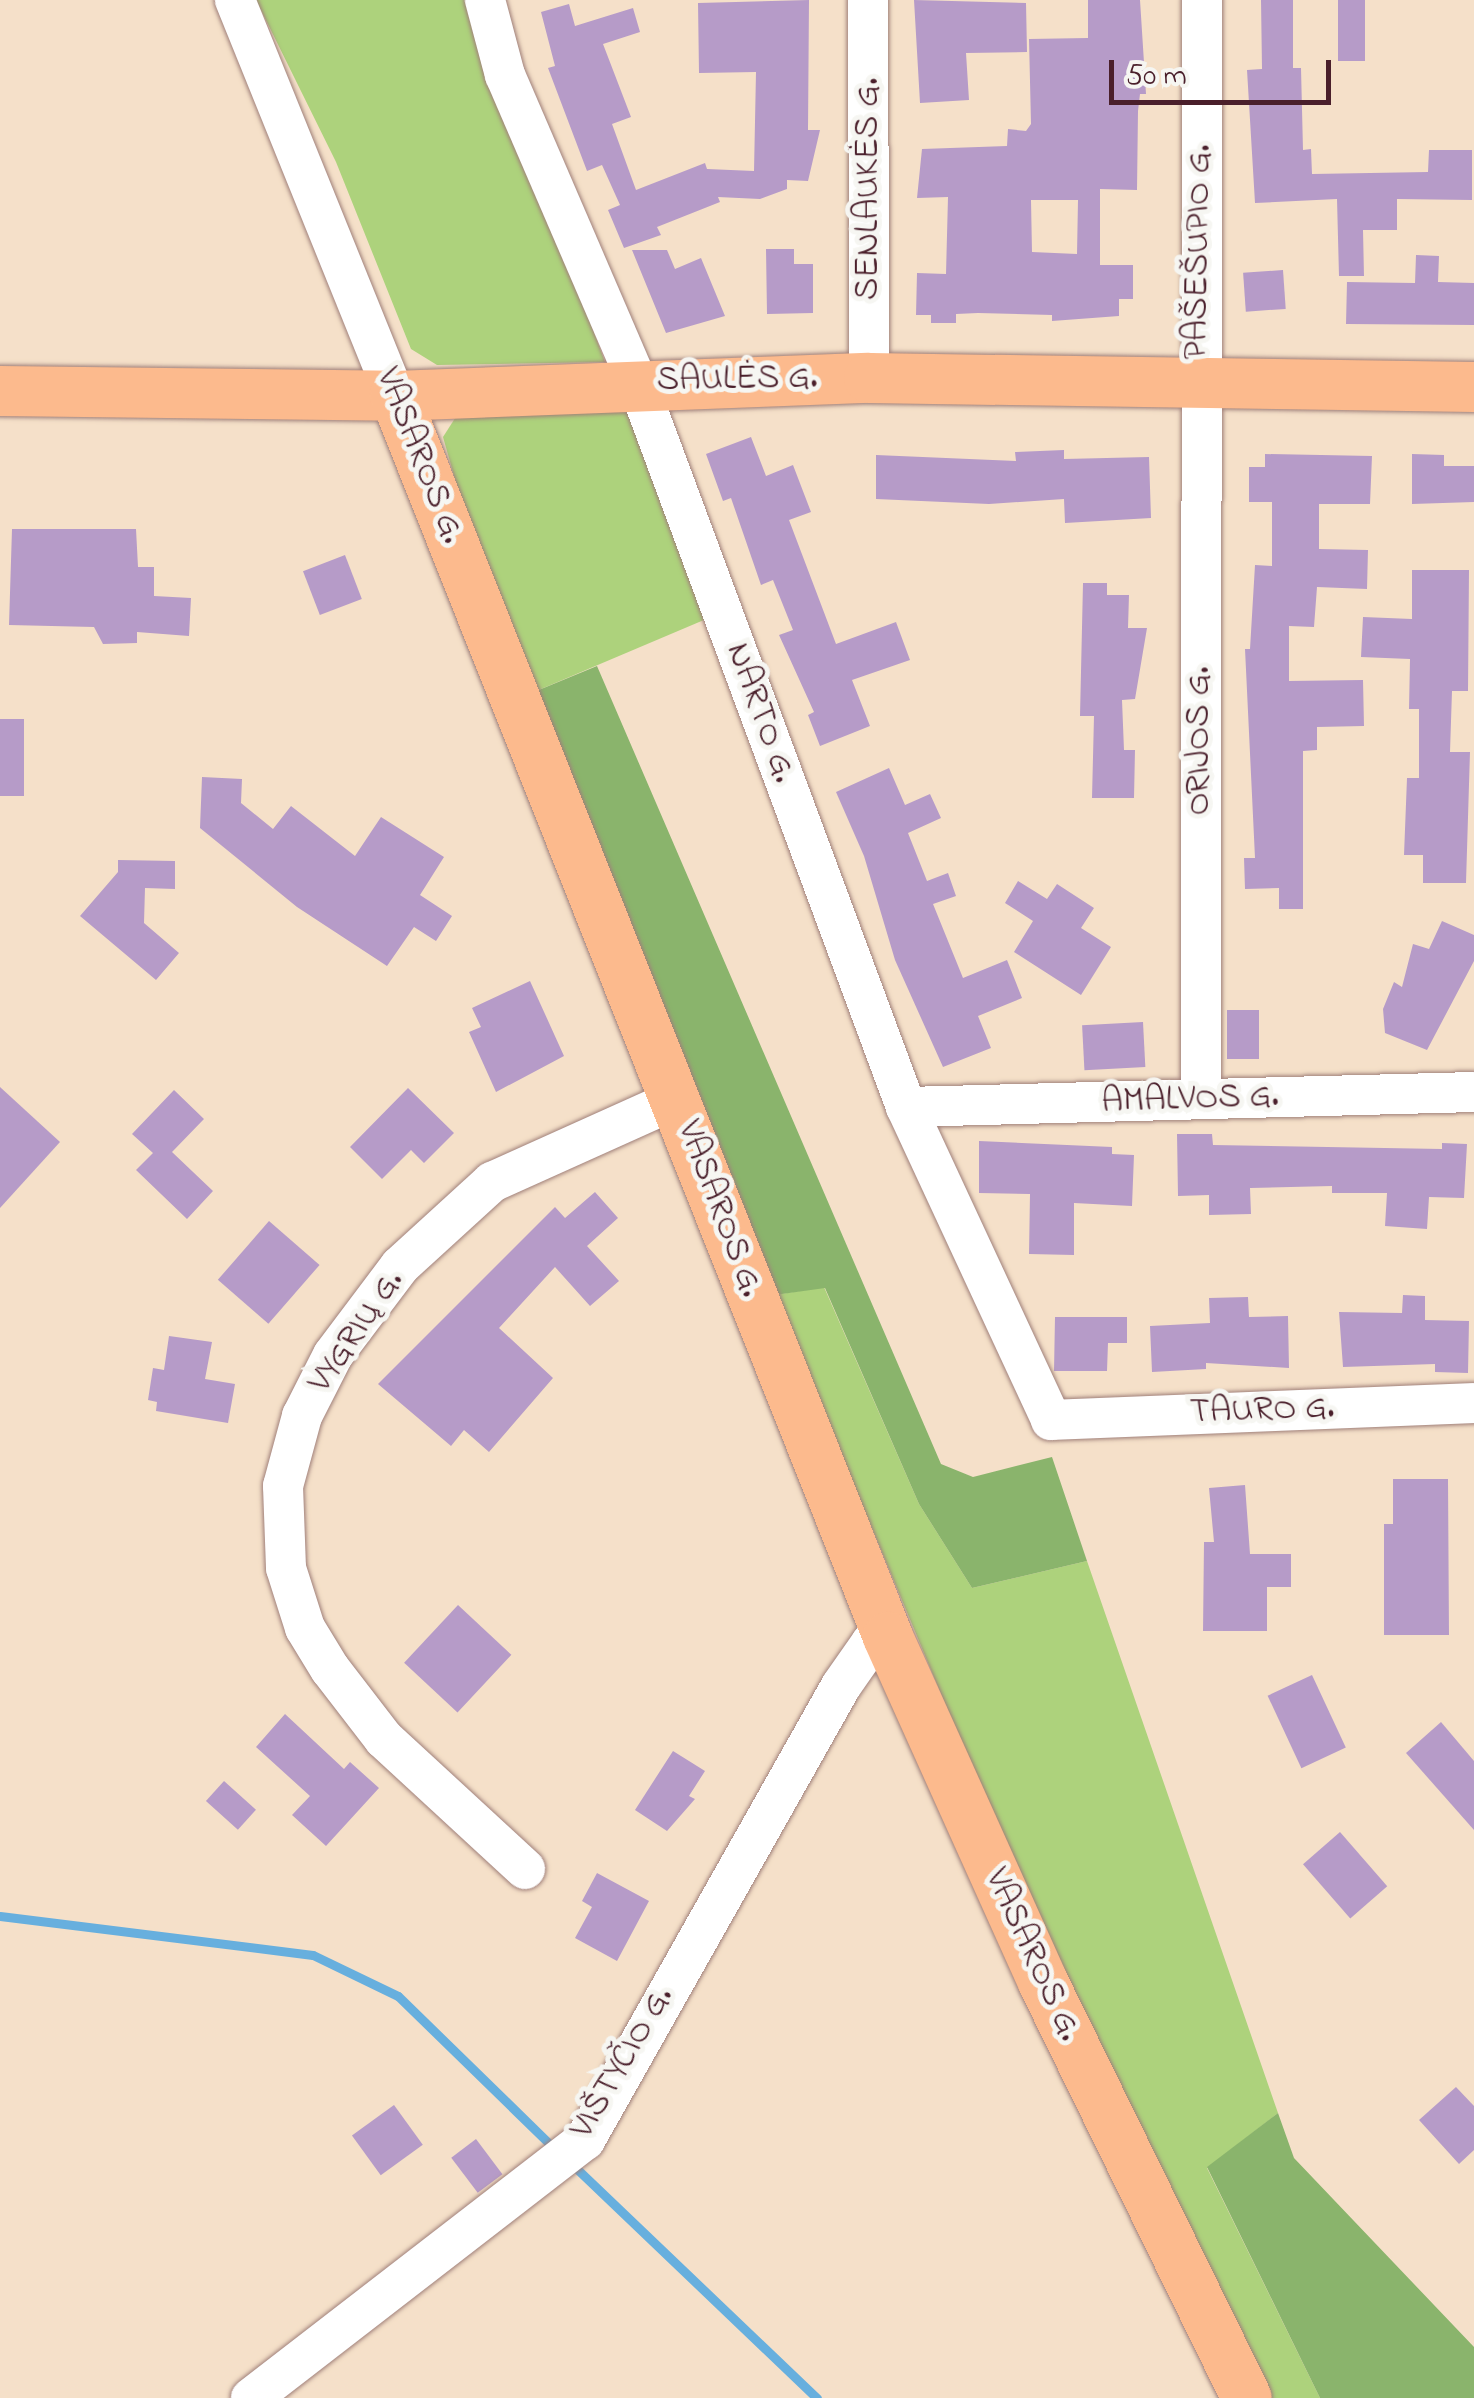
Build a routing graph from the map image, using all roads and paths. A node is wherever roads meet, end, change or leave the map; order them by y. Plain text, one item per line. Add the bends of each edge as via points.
1 (235, 0) edge
2 (484, 0) edge
3 (868, 0) edge
4 (1202, 0) edge
5 (869, 378) junction
6 (637, 382) junction
7 (1198, 384) junction
8 (1474, 386) edge
9 (0, 391) edge
10 (396, 396) junction
11 (1474, 1092) edge
12 (677, 1099) junction
13 (1201, 1099) junction
14 (906, 1107) junction
15 (1474, 1403) edge
16 (1050, 1420) joint
17 (888, 1636) junction
18 (526, 1869) dead end
19 (251, 2398) edge
20 (1247, 2398) edge

1 - 10 street, VASAROS G.
2 - 6 street, NARTO G. via 505,75
3 - 5 street, SENLAUKĖS G.
4 - 7 street, PAŠEŠUPIO G.
5 - 6 main road, SAULĖS G.
5 - 7 main road, SAULĖS G.
6 - 10 main road, SAULĖS G.
6 - 14 street, NARTO G.
7 - 8 main road, SAULĖS G.
7 - 13 street, ORIJOS G.
9 - 10 main road, SAULĖS G.
10 - 12 main road, VASAROS G.
11 - 13 street, AMALVOS G.
12 - 17 main road, VASAROS G.
12 - 18 street, VYGRIŲ G. via 492,1182 400,1266 333,1355 302,1416 283,1486 286,1568 305,1628 330,1669 384,1739
13 - 14 street, AMALVOS G.
14 - 16 street, NARTO G.
15 - 16 street, TAURO G.
17 - 19 street, VIŠTYČIO G. via 871,1644 849,1672 734,1865 585,2140
17 - 20 main road, VASAROS G. via 1043,1982

